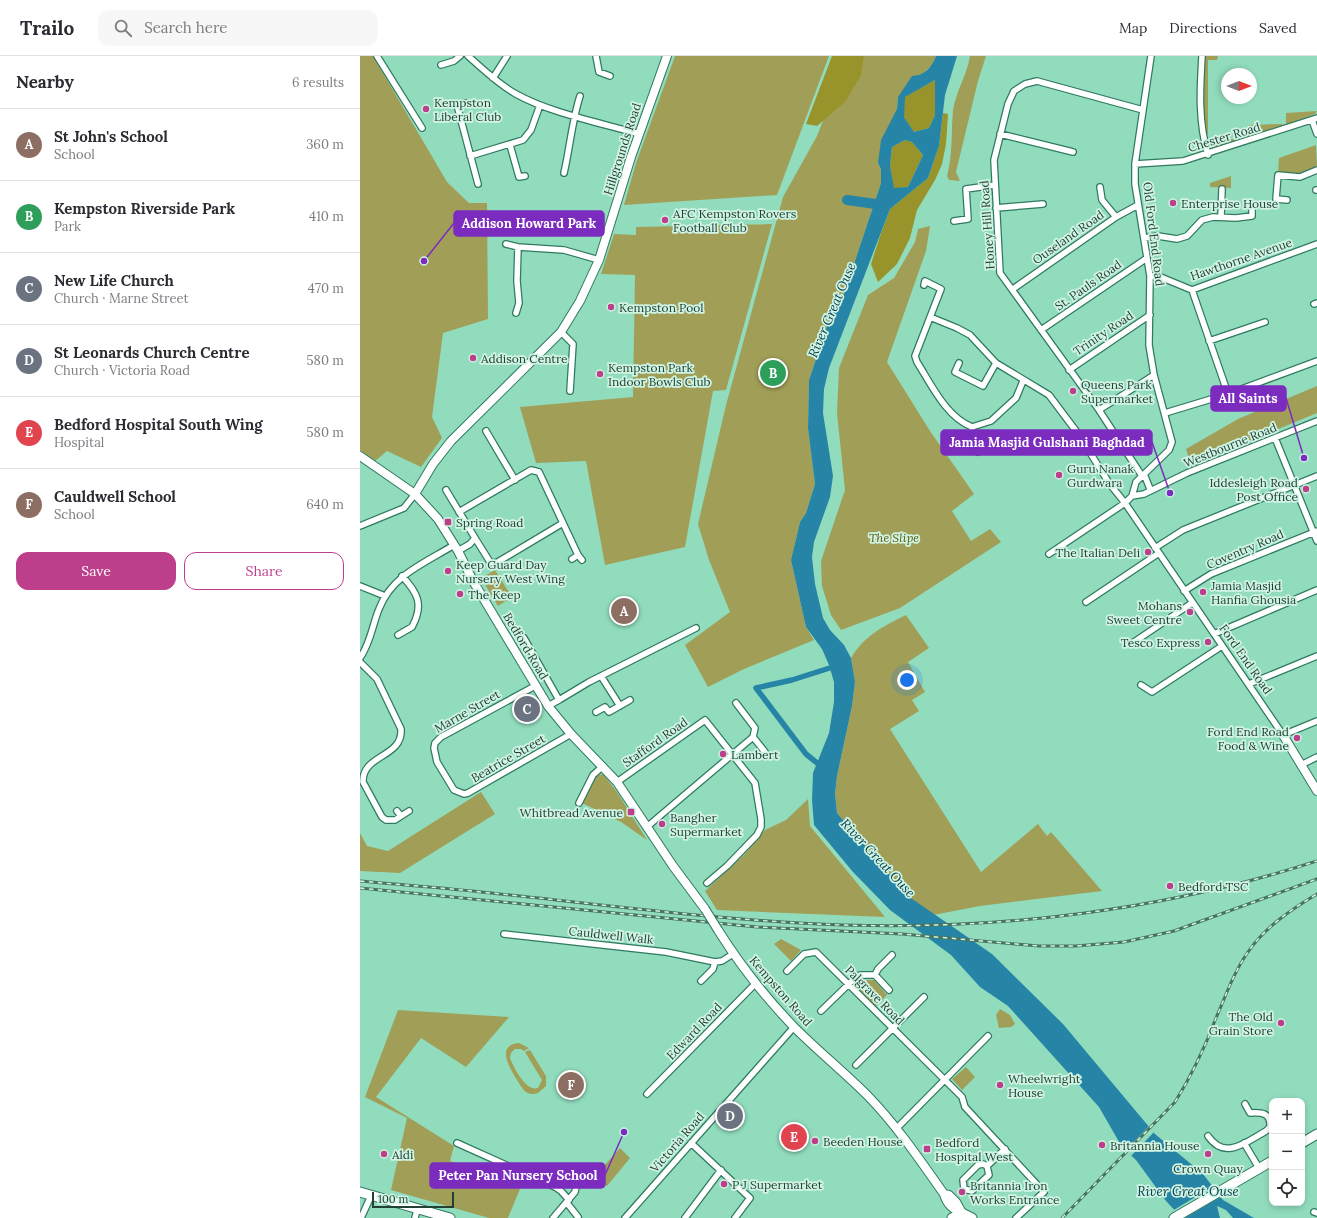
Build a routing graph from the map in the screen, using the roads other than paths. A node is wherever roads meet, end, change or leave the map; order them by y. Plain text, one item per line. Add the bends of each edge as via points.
1 (377, 56) edge
2 (460, 56) edge
3 (468, 56) edge
4 (507, 56) edge
5 (596, 56) edge
6 (667, 56) edge
7 (1151, 56) edge
8 (1202, 56) edge
9 (441, 65) dead end
10 (610, 76) dead end
11 (493, 78) junction
12 (580, 96) dead end
13 (465, 103) dead end
14 (540, 105) junction
15 (1143, 110) junction
16 (574, 115) junction
17 (1314, 119) edge
18 (422, 128) dead end
19 (640, 134) junction
20 (1000, 134) junction
21 (1317, 134) edge
22 (510, 145) junction
23 (1073, 152) dead end
24 (1208, 154) junction
25 (470, 156) junction
26 (1135, 164) junction
27 (1317, 170) edge
28 (564, 173) dead end
29 (526, 176) dead end
30 (478, 184) dead end
31 (995, 185) junction
32 (1100, 187) dead end
33 (1222, 189) dead end
34 (1287, 200) dead end
35 (1043, 204) dead end
36 (1138, 205) junction
37 (996, 208) junction
38 (1252, 212) dead end
39 (1116, 217) junction
40 (1221, 217) junction
41 (954, 221) dead end
42 (1144, 238) junction
43 (506, 244) dead end
44 (1317, 244) edge
45 (518, 247) junction
46 (1147, 258) junction
47 (599, 260) junction
48 (1150, 276) junction
49 (924, 285) dead end
50 (1013, 290) junction
51 (1192, 290) junction
52 (516, 313) dead end
53 (1150, 315) junction
54 (930, 317) junction
55 (1265, 322) dead end
56 (1042, 330) junction
57 (561, 332) junction
58 (1209, 341) junction
59 (1317, 361) edge
60 (959, 363) dead end
61 (996, 363) junction
62 (1069, 370) junction
63 (1154, 375) junction
64 (1023, 381) junction
65 (570, 390) dead end
66 (1228, 394) junction
67 (1099, 410) junction
68 (1166, 413) junction
69 (1317, 421) edge
70 (972, 427) junction
71 (486, 431) dead end
72 (1275, 438) junction
73 (978, 452) dead end
74 (360, 456) edge
75 (1143, 475) junction
76 (1317, 476) edge
77 (515, 480) junction
78 (1295, 485) junction
79 (1150, 489) junction
80 (446, 490) dead end
81 (414, 494) junction
82 (1132, 496) junction
83 (1125, 503) junction
84 (459, 512) junction
85 (563, 523) junction
86 (360, 526) edge
87 (1315, 531) edge
88 (475, 538) junction
89 (1317, 541) edge
90 (456, 548) junction
91 (1155, 548) junction
92 (1159, 553) junction
93 (1049, 554) dead end
94 (572, 559) dead end
95 (402, 576) junction
96 (360, 586) edge
97 (1184, 590) junction
98 (1317, 590) edge
99 (385, 596) junction
100 (1086, 602) dead end
101 (1192, 603) junction
102 (696, 628) dead end
103 (1214, 634) junction
104 (398, 635) dead end
105 (524, 638) dead end
106 (1131, 644) dead end
107 (1222, 646) junction
108 (1317, 656) edge
109 (360, 658) edge
110 (360, 662) edge
111 (601, 676) junction
112 (1249, 684) junction
113 (1141, 685) dead end
114 (535, 686) junction
115 (560, 700) junction
116 (630, 700) dead end
117 (736, 703) dead end
118 (548, 706) junction
119 (620, 706) junction
120 (596, 712) dead end
121 (1317, 721) edge
122 (571, 734) junction
123 (1283, 735) junction
124 (753, 737) junction
125 (765, 752) dead end
126 (732, 753) junction
127 (1317, 757) edge
128 (1301, 765) junction
129 (603, 766) junction
130 (617, 782) junction
131 (454, 790) joint
132 (1317, 791) edge
133 (580, 803) dead end
134 (397, 811) dead end
135 (409, 811) dead end
136 (401, 816) junction
137 (648, 826) junction
138 (707, 883) dead end
139 (504, 934) dead end
140 (734, 954) junction
141 (892, 955) dead end
142 (715, 962) junction
143 (787, 971) dead end
144 (875, 975) junction
145 (701, 981) dead end
146 (756, 983) junction
147 (848, 984) junction
148 (890, 990) dead end
149 (924, 997) dead end
150 (821, 1011) dead end
151 (794, 1027) junction
152 (893, 1029) junction
153 (988, 1036) dead end
154 (856, 1065) dead end
155 (944, 1080) junction
156 (648, 1094) dead end
157 (1245, 1104) dead end
158 (897, 1128) junction
159 (1317, 1134) edge
160 (1208, 1136) dead end
161 (1305, 1141) edge
162 (457, 1143) dead end
163 (691, 1143) junction
164 (1244, 1143) junction
165 (1005, 1149) junction
166 (1269, 1163) edge
167 (987, 1166) junction
168 (1259, 1168) junction
169 (721, 1170) junction
170 (571, 1180) dead end
171 (360, 1192) edge
172 (371, 1196) junction
173 (568, 1201) junction
174 (416, 1214) edge
175 (961, 1215) edge
176 (578, 1217) dead end
177 (362, 1218) edge
178 (450, 1218) edge
179 (553, 1218) edge
180 (625, 1218) edge
181 (685, 1218) edge
182 (734, 1218) edge
183 (952, 1218) edge
184 (972, 1218) edge
185 (1016, 1218) edge
186 (1174, 1218) edge

1 - 18 street
2 - 9 street
3 - 11 street
4 - 11 street
5 - 10 street via 599,72
6 - 19 main road, Hillgrounds Road
7 - 15 street, Old Ford End Road
8 - 24 street via 1200,104
11 - 14 street via 517,95
12 - 16 street
13 - 25 street via 457,105
14 - 16 street
14 - 22 street via 528,135
15 - 20 street, Honey Hill Road via 1037,81 1025,84 1014,91
15 - 26 street, Old Ford End Road
16 - 19 street
16 - 28 street
17 - 21 street
17 - 24 street, Chester Road
19 - 47 main road, Hillgrounds Road
20 - 23 street
20 - 31 street, Honey Hill Road via 994,160
22 - 25 street
22 - 29 street via 519,177
24 - 26 street, Chester Road via 1183,161
25 - 30 street
26 - 36 street, Old Ford End Road
27 - 34 street via 1300,176 1278,175 1276,199
31 - 37 street, Honey Hill Road
31 - 41 street via 966,189 968,219
32 - 39 street via 1102,200
33 - 40 street
35 - 37 street
36 - 39 street, Ouseland Road
36 - 42 street, Old Ford End Road
37 - 50 street, Honey Hill Road via 1000,273
38 - 40 street
39 - 50 street, Ouseland Road
40 - 42 street via 1202,220 1187,236
42 - 46 street, Old Ford End Road
43 - 45 street
44 - 51 street, Hawthorne Avenue
45 - 47 street via 564,250
45 - 52 street via 517,281 520,304
46 - 48 street, Old Ford End Road
46 - 56 street, St. Pauls Road
47 - 57 main road, Hillgrounds Road
48 - 51 street, Hawthorne Avenue via 1158,276
48 - 53 street, Old Ford End Road
49 - 54 street via 926,281 941,289
50 - 56 street, Honey Hill Road
51 - 58 street
53 - 62 street, Trinity Road
53 - 63 street, Old Ford End Road
54 - 61 street, Ford End Road via 970,335
54 - 70 street via 916,349 917,362 956,418
55 - 58 street
56 - 62 street, Honey Hill Road
57 - 65 street via 573,344
57 - 81 main road, Hillgrounds Road via 451,441 432,464
58 - 66 street
59 - 66 street
60 - 61 street via 955,372 984,386
61 - 64 street, Ford End Road
62 - 67 street, Honey Hill Road
63 - 67 street
63 - 68 street, Old Ford End Road
64 - 70 street via 1016,398 991,421
64 - 83 street, Ford End Road via 1055,400
66 - 68 street
67 - 75 street, Honey Hill Road
68 - 75 street, Old Ford End Road via 1172,438 1171,447
69 - 72 street, Westbourne Road
70 - 73 street via 970,438
71 - 77 street
72 - 78 street
72 - 79 street, Westbourne Road
74 - 81 main road, Bedford Road
75 - 79 street
75 - 82 street, Old Ford End Road via 1136,482
76 - 78 street
77 - 84 street
77 - 85 street via 531,470 539,472
78 - 87 street
78 - 91 street via 1183,530
79 - 82 street via 1144,494
80 - 84 street
81 - 86 street via 404,508
81 - 90 main road, Bedford Road via 438,519
82 - 83 street
83 - 91 street, Ford End Road
83 - 93 street
84 - 88 street
85 - 88 street via 496,563 490,562
85 - 94 street via 580,558
87 - 89 street
87 - 97 street, Coventry Road via 1210,574
88 - 90 street via 470,544
90 - 95 street via 412,568
90 - 114 main road, Bedford Road
91 - 92 street, Ford End Road
92 - 97 street, Ford End Road
92 - 100 street
95 - 99 street
95 - 104 street via 416,592 419,605 414,624
96 - 99 street
97 - 101 street, Ford End Road
98 - 103 street
99 - 109 street via 369,642
101 - 103 street, Ford End Road
101 - 106 street
102 - 111 street
103 - 107 street, Ford End Road
105 - 115 street, Bedford Road
107 - 112 street, Ford End Road
107 - 113 street via 1152,692
108 - 112 street
110 - 136 street via 377,679 402,736 396,747 367,766 362,782 382,817 390,821
111 - 115 street
111 - 119 street
112 - 123 street, Ford End Road
114 - 118 main road, Bedford Road
114 - 131 street, Marne Street via 441,737 435,743 434,755
115 - 118 street
116 - 119 street
117 - 124 street via 755,728
118 - 122 main road, Bedford Road
119 - 120 street via 609,712 605,707
121 - 123 street
122 - 129 main road, Bedford Road
122 - 131 street, Beatrice Street via 468,793
123 - 128 main road, Ford End Road
124 - 125 street
124 - 126 street
126 - 130 street, Stafford Road via 705,720
126 - 137 street
126 - 138 street via 755,783 761,827 757,835
127 - 128 street
128 - 132 main road, Ford End Road
129 - 130 main road, Kempston Road
129 - 133 street via 593,775
130 - 137 main road, Kempston Road
134 - 136 street
135 - 136 street
137 - 140 main road, Kempston Road, bridge via 657,844 705,909
139 - 142 street, Cauldwell Walk via 666,952
140 - 142 street via 722,962
140 - 146 main road, Kempston Road
141 - 144 street
142 - 145 street via 713,969
143 - 147 street, Palgrave Road via 804,954 816,952
144 - 147 street via 860,976
144 - 148 street
146 - 151 main road, Kempston Road
146 - 156 street, Edward Road
147 - 150 street
147 - 152 street, Palgrave Road
149 - 152 street
151 - 158 main road, Kempston Road via 868,1096
151 - 163 street, Victoria Road
152 - 154 street
152 - 155 street, Palgrave Road
153 - 155 street
155 - 158 street
155 - 165 street, Palgrave Road via 962,1097 965,1106
157 - 164 street via 1250,1113 1267,1114 1270,1127
158 - 175 main road, Kempston Road via 944,1194 946,1202
159 - 161 main road
160 - 164 street via 1213,1144 1221,1148 1236,1148
162 - 173 street via 555,1187
163 - 169 street
163 - 180 street, Victoria Road
164 - 168 street
165 - 167 street
165 - 185 street, Palgrave Road via 1044,1192
166 - 168 main road
167 - 167 street via 989,1175 972,1191 964,1189 963,1180 978,1165
168 - 186 main road
169 - 181 street
169 - 182 street via 750,1198
170 - 173 street via 576,1187
171 - 172 main road
172 - 174 main road
172 - 177 street
173 - 176 street
173 - 179 street
174 - 178 main road
175 - 183 main road
175 - 184 main road

